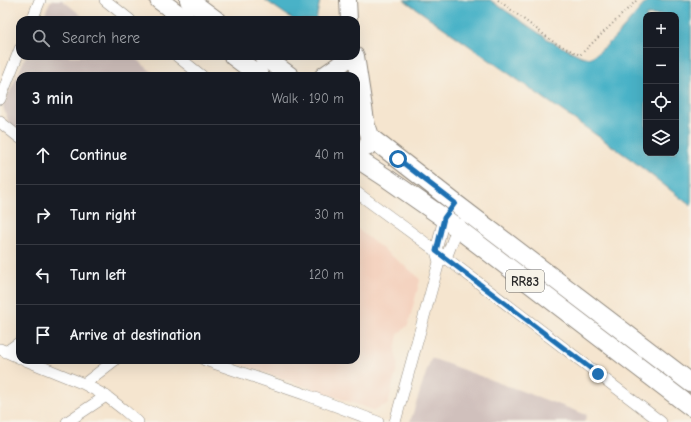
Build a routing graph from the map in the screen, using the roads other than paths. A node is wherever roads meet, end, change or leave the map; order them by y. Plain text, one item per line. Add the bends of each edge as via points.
1 (40, 0) edge
2 (105, 0) edge
3 (159, 0) edge
4 (189, 0) edge
5 (348, 0) edge
6 (34, 16) edge
7 (125, 16) edge
8 (181, 16) edge
9 (211, 16) edge
10 (349, 16) edge
11 (16, 59) edge
12 (181, 60) edge
13 (238, 60) edge
14 (268, 60) edge
15 (345, 60) edge
16 (350, 60) edge
17 (356, 60) edge
18 (197, 72) edge
19 (255, 72) edge
20 (285, 72) edge
21 (330, 72) edge
22 (350, 72) edge
23 (358, 72) edge
24 (360, 92) edge
25 (0, 99) edge
26 (0, 122) edge
27 (364, 128) edge
28 (16, 135) edge
29 (360, 155) edge
30 (360, 160) edge
31 (360, 195) edge
32 (461, 208) junction
33 (450, 223) junction
34 (436, 251) junction
35 (443, 260) junction
36 (16, 344) edge
37 (3, 351) edge
38 (16, 356) edge
39 (35, 364) edge
40 (110, 364) edge
41 (217, 364) edge
42 (691, 383) edge
43 (84, 384) junction
44 (106, 396) junction
45 (691, 407) edge
46 (67, 422) edge
47 (138, 422) edge
48 (378, 422) edge
49 (395, 422) edge
50 (661, 422) edge

1 - 6 street
2 - 7 street
3 - 8 main road
4 - 9 main road
5 - 10 street
11 - 25 street
12 - 18 street
13 - 19 main road
14 - 20 main road
15 - 21 main road
16 - 22 street
17 - 23 street
24 - 27 street
26 - 28 street
27 - 29 main road, RR83 via 369,144
27 - 32 main road, RR83
30 - 33 main road, RR83
31 - 34 street
32 - 33 street
32 - 33 street
32 - 42 main road, RR83
33 - 34 street
33 - 35 street
33 - 45 main road, RR83
34 - 35 street
35 - 49 street
35 - 50 street
36 - 37 street
37 - 38 street
39 - 43 street
40 - 43 street
41 - 48 street
43 - 44 street
44 - 46 street
44 - 47 street

